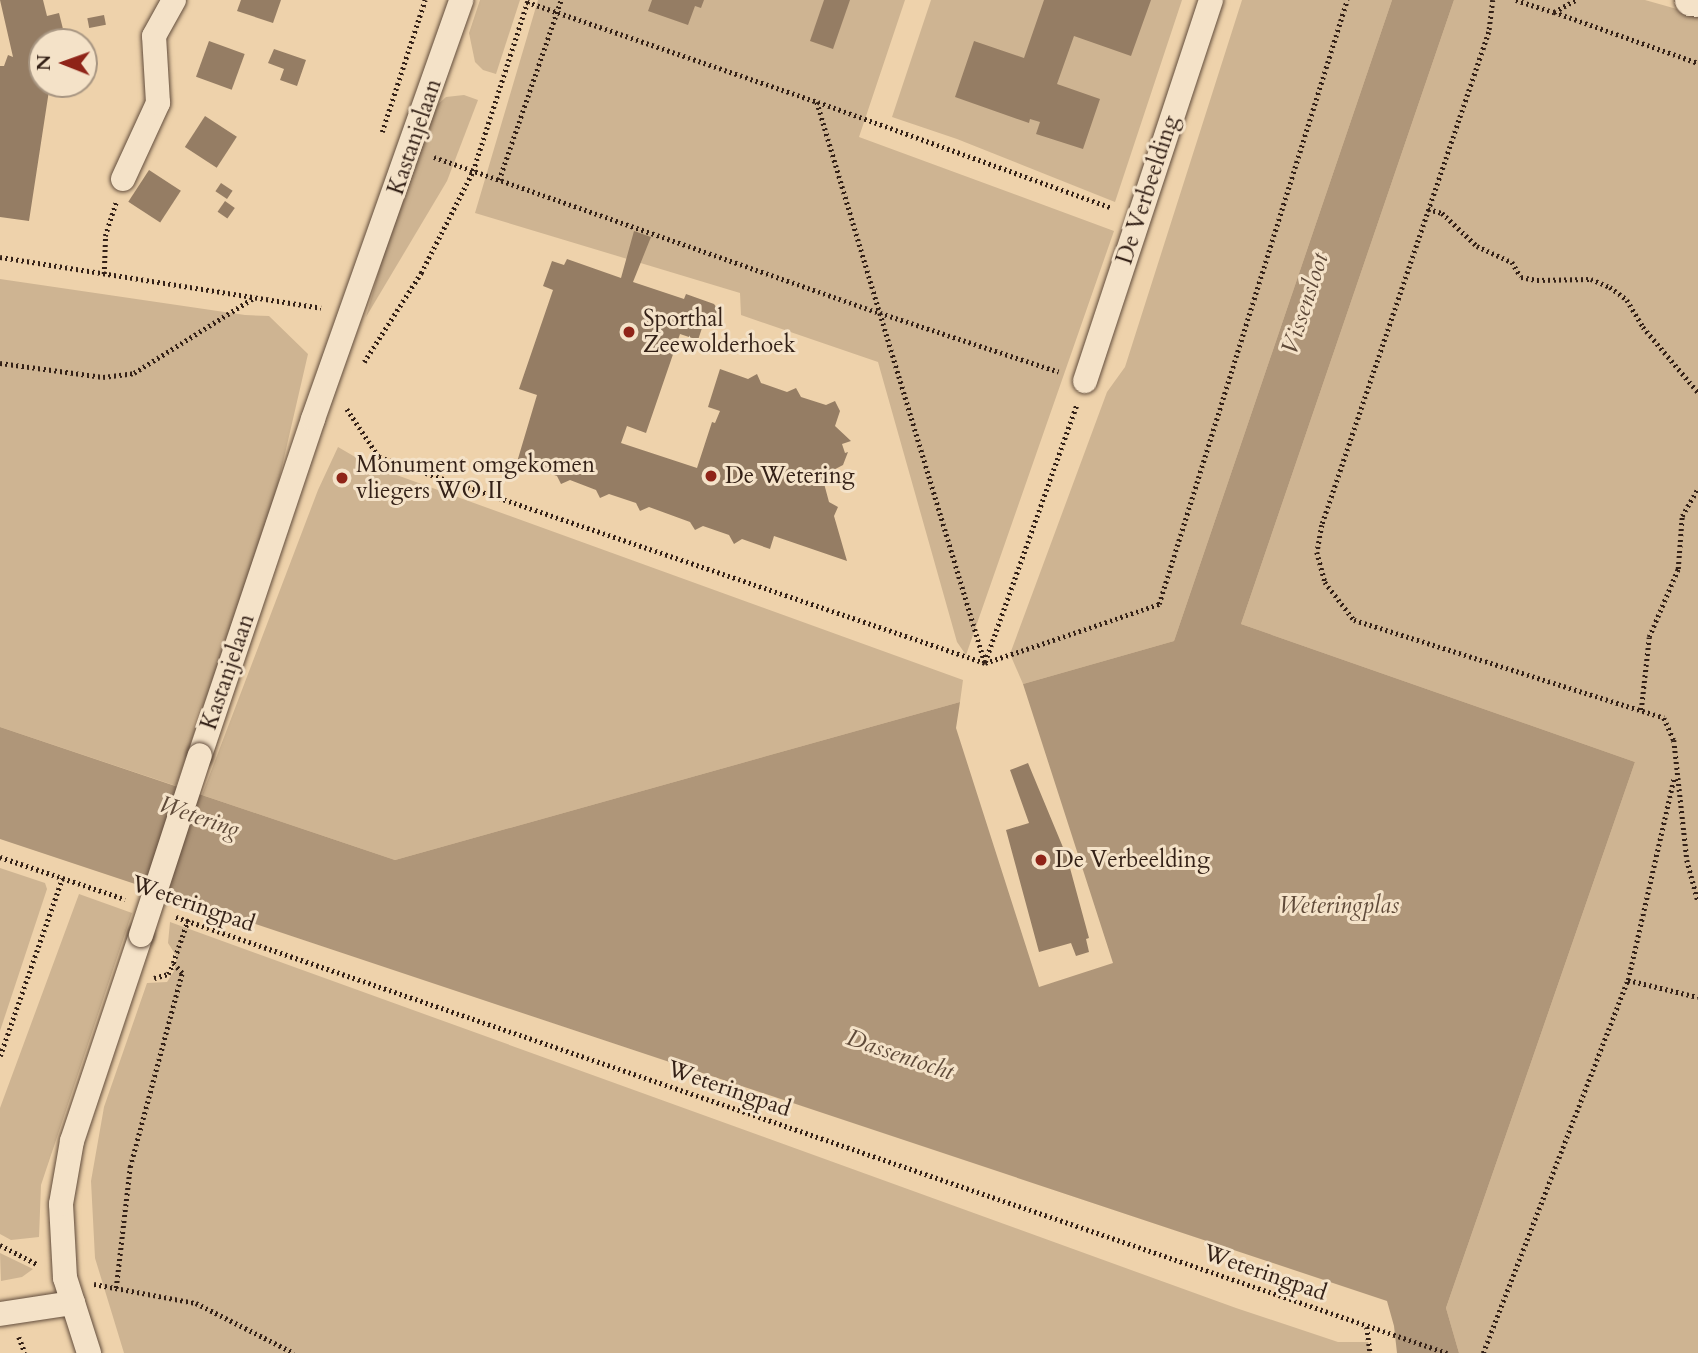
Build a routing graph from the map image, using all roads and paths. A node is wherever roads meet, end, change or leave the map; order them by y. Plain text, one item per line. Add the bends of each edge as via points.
1 (174, 0) edge
2 (425, 0) edge
3 (461, 0) edge
4 (561, 0) edge
5 (1212, 0) edge
6 (1347, 0) edge
7 (1493, 0) edge
8 (1516, 0) edge
9 (1576, 0) edge
10 (1691, 0) edge
11 (528, 1) edge
12 (1698, 1) edge
13 (557, 12) junction
14 (1554, 12) junction
15 (1698, 63) edge
16 (817, 102) junction
17 (380, 137) dead end
18 (473, 171) junction
19 (123, 179) joint
20 (499, 180) junction
21 (1428, 209) junction
22 (1139, 218) junction
23 (0, 257) edge
24 (104, 274) junction
25 (326, 295) dead end
26 (256, 297) junction
27 (880, 313) junction
28 (0, 363) edge
29 (363, 365) dead end
30 (1085, 381) junction
31 (1698, 392) edge
32 (341, 400) dead end
33 (1698, 488) edge
34 (985, 663) junction
35 (1641, 710) junction
36 (1675, 771) junction
37 (0, 857) edge
38 (62, 878) junction
39 (1698, 901) edge
40 (137, 904) dead end
41 (163, 912) dead end
42 (188, 920) junction
43 (173, 963) junction
44 (147, 978) dead end
45 (1628, 980) junction
46 (1698, 997) edge
47 (0, 1056) edge
48 (0, 1245) edge
49 (65, 1278) junction
50 (116, 1288) junction
51 (72, 1303) junction
52 (0, 1314) edge
53 (1367, 1327) junction
54 (89, 1353) edge
55 (293, 1353) edge
56 (1370, 1353) edge
57 (1447, 1353) edge
58 (1483, 1353) edge

1 - 19 street via 153,36 158,103
2 - 17 path, Kastanjelaan
3 - 49 street, Kastanjelaan, bridge via 313,419 72,1141 61,1204
4 - 13 path
5 - 22 street, De Verbeelding
6 - 34 path via 1159,604
7 - 21 path via 1489,32
8 - 14 path
9 - 14 path
10 - 12 street
11 - 13 path
11 - 18 path
13 - 16 path
13 - 20 path
14 - 15 path
16 - 22 path
16 - 27 path
18 - 20 path
18 - 29 path via 421,273
19 - 24 path via 105,236
20 - 27 path
21 - 31 path via 1442,214 1477,246 1512,262 1521,277 1591,279 1611,287 1627,300 1643,327
21 - 35 path via 1322,525 1317,552 1325,582 1354,620
22 - 30 street, De Verbeelding
23 - 24 path
24 - 26 path
25 - 26 path via 321,308
26 - 28 path via 134,373 103,377
27 - 30 path
27 - 34 path
30 - 34 path
32 - 34 path via 379,457
33 - 35 path via 1682,516 1678,569 1649,637
35 - 36 path via 1664,719 1674,740
36 - 39 path via 1687,860
36 - 45 path
37 - 38 path, Weteringpad
38 - 40 path, Weteringpad
38 - 47 path
41 - 42 path, Weteringpad
42 - 43 path
42 - 53 path, Weteringpad
43 - 44 path via 168,974
43 - 50 path via 182,973 130,1167
45 - 46 path
45 - 58 path
48 - 49 path
49 - 50 path
49 - 51 street, Kastanjelaan
50 - 55 path via 196,1303
51 - 52 street
51 - 54 street, Kastanjelaan
53 - 56 path
53 - 57 path, Weteringpad

